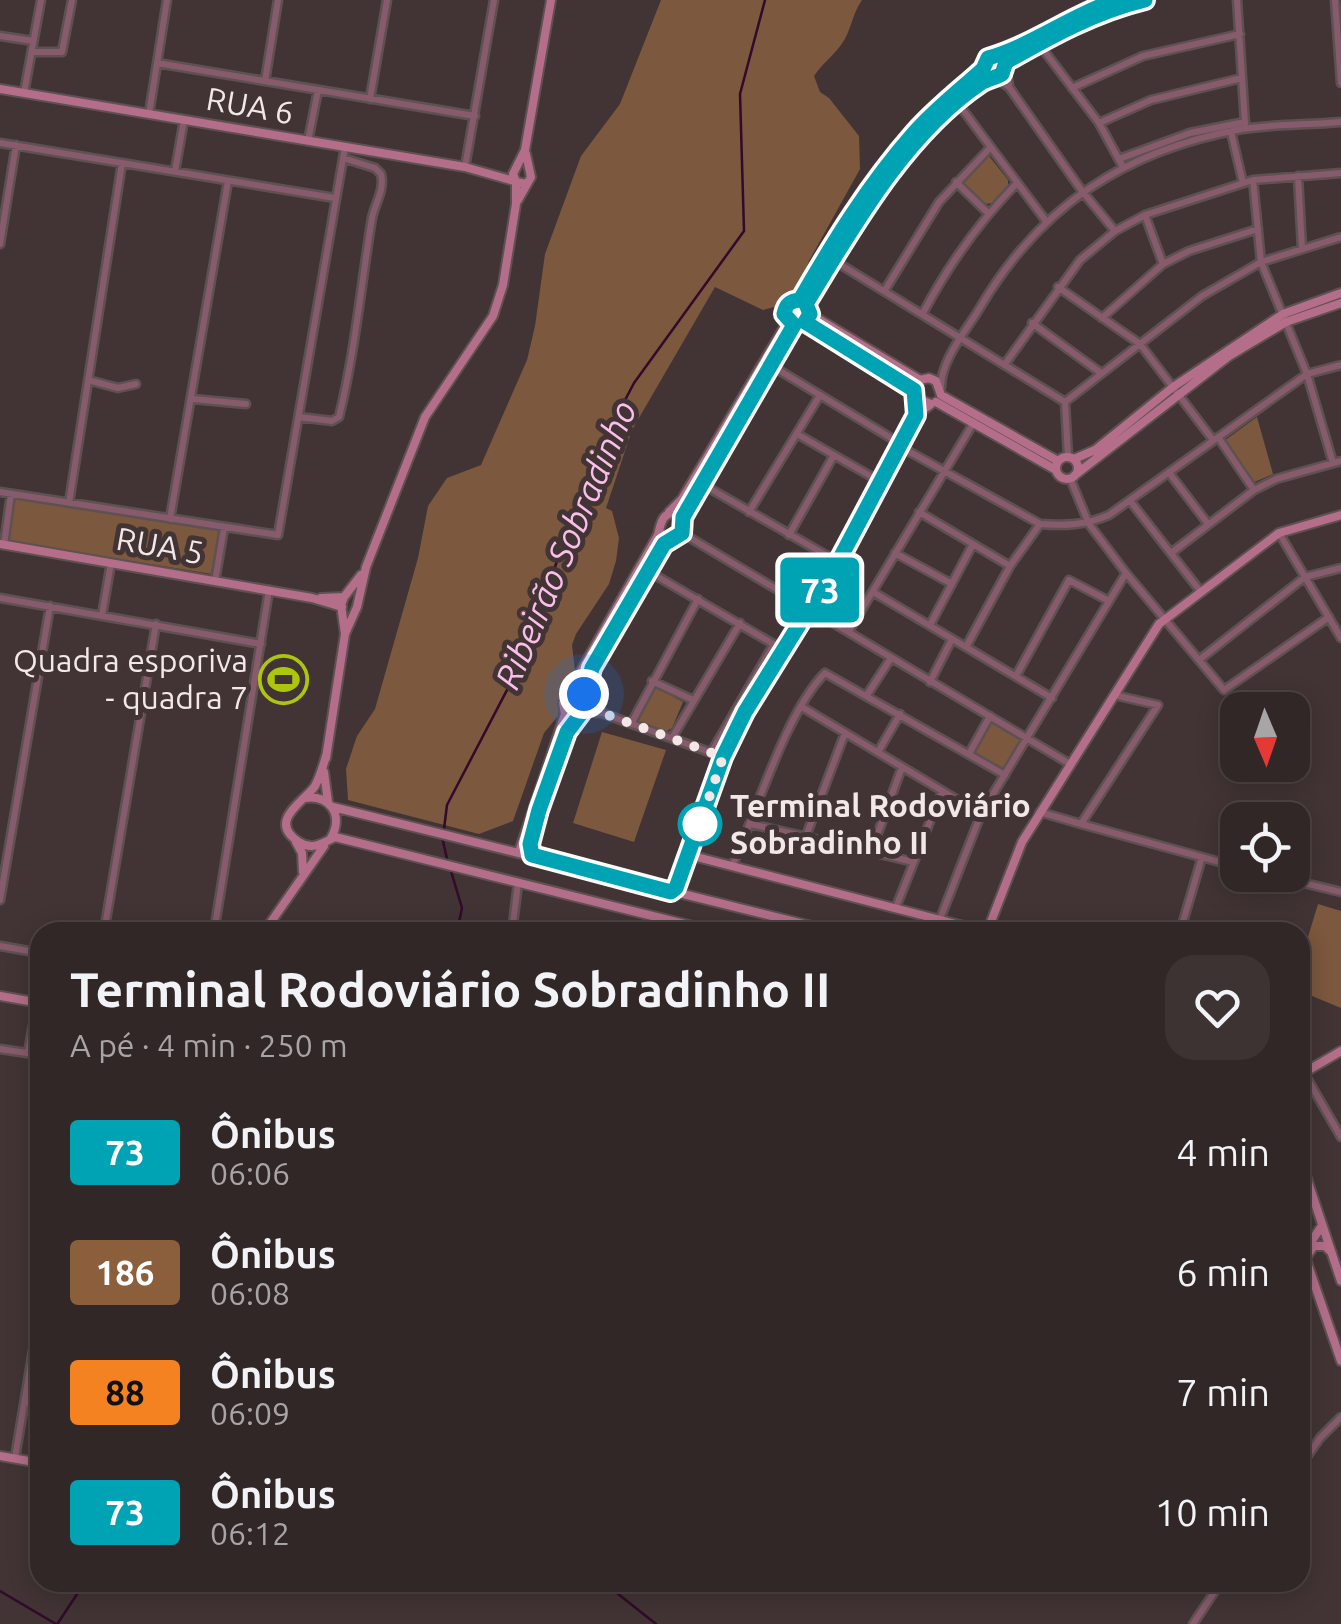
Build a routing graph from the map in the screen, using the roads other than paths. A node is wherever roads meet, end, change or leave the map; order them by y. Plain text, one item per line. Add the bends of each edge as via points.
1 (41, 0) edge
2 (72, 0) edge
3 (167, 0) edge
4 (278, 0) edge
5 (386, 0) edge
6 (494, 0) edge
7 (551, 0) edge
8 (1116, 0) edge
9 (1145, 0) edge
10 (1238, 0) edge
11 (1336, 0) edge
12 (1339, 29) edge
13 (1240, 34) junction
14 (0, 36) edge
15 (34, 42) junction
16 (1039, 44) junction
17 (32, 52) junction
18 (157, 62) junction
19 (1005, 62) junction
20 (983, 69) junction
21 (1341, 73) edge
22 (993, 78) junction
23 (1242, 78) junction
24 (264, 81) junction
25 (1341, 82) edge
26 (1009, 87) junction
27 (1072, 88) junction
28 (0, 89) edge
29 (318, 90) junction
30 (24, 93) junction
31 (370, 99) junction
32 (957, 102) junction
33 (149, 114) junction
34 (474, 116) junction
35 (184, 120) junction
36 (1341, 122) edge
37 (1099, 123) junction
38 (1246, 125) junction
39 (1232, 132) junction
40 (308, 141) junction
41 (0, 142) edge
42 (16, 146) junction
43 (345, 147) junction
44 (990, 148) junction
45 (526, 150) junction
46 (343, 158) junction
47 (122, 163) junction
48 (1121, 163) junction
49 (465, 167) junction
50 (528, 169) junction
51 (174, 171) junction
52 (1341, 173) edge
53 (516, 175) junction
54 (1298, 176) junction
55 (228, 180) junction
56 (1253, 180) junction
57 (956, 182) junction
58 (1243, 183) junction
59 (527, 184) junction
60 (1016, 184) junction
61 (1082, 190) junction
62 (336, 198) junction
63 (516, 204) junction
64 (989, 214) junction
65 (1145, 215) junction
66 (1046, 221) junction
67 (1258, 229) junction
68 (1115, 231) junction
69 (1341, 237) edge
70 (0, 244) edge
71 (1302, 248) junction
72 (832, 260) junction
73 (1262, 262) junction
74 (1163, 264) junction
75 (1058, 287) junction
76 (885, 290) junction
77 (1341, 293) edge
78 (803, 302) junction
79 (1341, 303) edge
80 (923, 313) junction
81 (807, 318) junction
82 (1102, 318) junction
83 (1284, 318) junction
84 (791, 323) junction
85 (1032, 323) junction
86 (962, 338) junction
87 (1140, 344) junction
88 (1006, 364) junction
89 (1341, 365) edge
90 (772, 366) junction
91 (944, 368) junction
92 (1101, 373) junction
93 (1307, 374) junction
94 (924, 379) junction
95 (88, 380) junction
96 (136, 384) dead end
97 (1176, 391) junction
98 (915, 394) junction
99 (820, 395) junction
100 (937, 397) junction
101 (193, 399) junction
102 (1065, 402) junction
103 (246, 404) dead end
104 (916, 415) junction
105 (299, 417) junction
106 (974, 422) junction
107 (796, 434) junction
108 (1215, 438) junction
109 (899, 446) junction
110 (834, 455) junction
111 (1071, 458) junction
112 (1337, 462) edge
113 (1057, 466) junction
114 (943, 471) junction
115 (1170, 474) junction
116 (1073, 477) junction
117 (881, 482) junction
118 (702, 484) junction
119 (1254, 490) junction
120 (0, 492) edge
121 (11, 494) junction
122 (1131, 502) junction
123 (68, 503) junction
124 (669, 512) junction
125 (749, 512) junction
126 (919, 512) junction
127 (1341, 516) edge
128 (683, 517) junction
129 (170, 519) junction
130 (1040, 524) junction
131 (1090, 524) junction
132 (1208, 524) junction
133 (224, 528) junction
134 (659, 530) junction
135 (682, 533) junction
136 (1279, 533) junction
137 (788, 535) junction
138 (673, 538) junction
139 (973, 544) junction
140 (2, 545) edge
141 (896, 552) junction
142 (1171, 553) junction
143 (838, 562) junction
144 (111, 563) junction
145 (1010, 566) junction
146 (366, 567) junction
147 (1341, 568) edge
148 (648, 571) junction
149 (1126, 573) junction
150 (1305, 577) junction
151 (215, 581) junction
152 (952, 584) junction
153 (269, 590) junction
154 (872, 592) junction
155 (1201, 592) junction
156 (0, 598) edge
157 (698, 599) junction
158 (1109, 601) junction
159 (344, 602) junction
160 (356, 605) junction
161 (50, 606) junction
162 (810, 606) junction
163 (102, 615) junction
164 (1328, 617) junction
165 (1166, 619) junction
166 (156, 624) junction
167 (740, 624) junction
168 (930, 625) junction
169 (850, 631) junction
170 (345, 634) junction
171 (952, 638) junction
172 (1341, 638) edge
173 (261, 644) junction
174 (778, 647) junction
175 (966, 647) junction
176 (891, 658) junction
177 (1199, 660) junction
178 (1016, 676) junction
179 (652, 681) junction
180 (930, 682) junction
181 (570, 690) junction
182 (1113, 694) junction
183 (868, 695) junction
184 (584, 697) junction
185 (1053, 698) junction
186 (693, 700) junction
187 (802, 707) junction
188 (602, 713) junction
189 (564, 714) junction
190 (579, 714) junction
191 (900, 714) junction
192 (990, 716) junction
193 (631, 724) junction
194 (845, 732) junction
195 (672, 738) junction
196 (1029, 738) junction
197 (878, 752) junction
198 (711, 753) junction
199 (969, 754) junction
200 (326, 756) junction
201 (723, 757) junction
202 (1070, 764) junction
203 (902, 767) junction
204 (1004, 775) junction
205 (942, 791) junction
206 (304, 798) junction
207 (330, 804) junction
208 (1040, 812) junction
209 (981, 814) junction
210 (751, 824) junction
211 (1081, 824) junction
212 (806, 836) junction
213 (295, 840) junction
214 (329, 840) junction
215 (518, 852) junction
216 (871, 852) junction
217 (532, 855) junction
218 (689, 855) junction
219 (1202, 857) junction
220 (914, 862) junction
221 (1220, 862) edge
222 (734, 864) junction
223 (302, 876) junction
224 (682, 877) junction
225 (518, 883) junction
226 (1310, 885) edge
227 (671, 892) junction
228 (1341, 892) edge
229 (690, 896) junction
230 (0, 900) edge
231 (896, 907) junction
232 (940, 919) junction
233 (787, 920) junction
234 (106, 922) edge
235 (216, 922) edge
236 (271, 922) edge
237 (513, 922) edge
238 (676, 922) edge
239 (790, 922) edge
240 (795, 922) edge
241 (951, 922) edge
242 (991, 922) edge
243 (1183, 922) edge
244 (0, 946) edge
245 (30, 951) edge
246 (0, 996) edge
247 (30, 1002) edge
248 (30, 1042) edge
249 (0, 1049) edge
250 (28, 1052) joint
251 (1340, 1053) edge
252 (1310, 1070) edge
253 (1310, 1087) edge
254 (1341, 1137) edge
255 (1310, 1188) edge
256 (1322, 1223) junction
257 (1310, 1239) edge
258 (1310, 1250) edge
259 (1336, 1259) edge
260 (1310, 1272) edge
261 (1341, 1281) edge
262 (1341, 1361) edge
263 (30, 1371) edge
264 (25, 1402) junction
265 (30, 1403) edge
266 (1341, 1417) edge
267 (1310, 1453) edge
268 (0, 1456) edge
269 (15, 1458) junction
270 (30, 1461) edge
271 (1214, 1592) edge
272 (1193, 1624) edge

1 - 15 street
2 - 17 street via 62,52
3 - 18 street
4 - 24 street
5 - 31 street
6 - 34 street
7 - 45 street
8 - 19 street via 1061,24
9 - 16 street
10 - 13 street
11 - 12 street
12 - 21 street
13 - 23 street
13 - 27 street via 1142,56
14 - 15 street
15 - 17 street
16 - 19 street
16 - 27 street
17 - 30 street
18 - 24 street
18 - 33 street
19 - 20 street via 988,58
19 - 22 street
19 - 26 street
20 - 22 street
20 - 78 street via 916,131 876,180
21 - 25 street
22 - 26 street
22 - 32 street
23 - 37 street via 1151,100
23 - 38 street
24 - 29 street
26 - 61 street
27 - 37 street
28 - 30 street, RUA 6
29 - 31 street
29 - 40 street
30 - 33 street, RUA 6
31 - 34 street
32 - 44 street
32 - 72 street via 894,169
33 - 35 street, RUA 6
34 - 49 street
35 - 40 street, RUA 6
35 - 51 street
36 - 38 street
37 - 48 street
38 - 39 street
38 - 48 street via 1179,136
39 - 48 street
39 - 58 street
40 - 43 street, RUA 6
41 - 42 street
42 - 47 street
42 - 70 street
43 - 46 street
43 - 49 street, RUA 6
44 - 57 street
44 - 60 street
45 - 50 street
45 - 53 street
46 - 62 street
46 - 105 street via 376,168 383,182 338,417
47 - 51 street
47 - 95 street
48 - 61 street
49 - 53 street, RUA 6
50 - 53 street
50 - 59 street
51 - 55 street
52 - 54 street
53 - 59 street
53 - 63 street
54 - 56 street
54 - 71 street
55 - 62 street
55 - 101 street
56 - 58 street
56 - 67 street
57 - 64 street
57 - 76 street
58 - 65 street
59 - 63 street
60 - 64 street
60 - 66 street
61 - 66 street
61 - 68 street
62 - 105 street
63 - 146 street via 493,316 425,417
64 - 80 street
65 - 68 street
65 - 74 street
66 - 86 street
67 - 73 street
67 - 74 street
68 - 75 street
69 - 71 street
71 - 73 street
72 - 76 street
72 - 78 street
73 - 83 street
73 - 87 street via 1202,296
74 - 82 street
75 - 82 street
75 - 85 street
76 - 80 street
77 - 83 street
78 - 81 street
78 - 84 street via 786,306
79 - 83 street
80 - 86 street
81 - 84 street
81 - 94 street
81 - 98 street
82 - 87 street
83 - 93 street
83 - 97 street
84 - 90 street
84 - 124 street
85 - 88 street
85 - 92 street
86 - 88 street
86 - 91 street
87 - 92 street
87 - 97 street
88 - 102 street
89 - 93 street
90 - 99 street
90 - 118 street
91 - 94 street
91 - 100 street
92 - 102 street
93 - 108 street
93 - 112 street
94 - 98 street
94 - 100 street
95 - 96 street via 118,388
95 - 123 street
97 - 108 street
97 - 111 street via 1096,450
97 - 116 street
98 - 100 street
98 - 104 street
99 - 107 street
99 - 109 street
100 - 104 street
100 - 106 street
100 - 113 street
101 - 103 street
101 - 129 street
102 - 111 street
104 - 109 street
105 - 133 street via 278,536
106 - 113 street
106 - 114 street
107 - 110 street
107 - 125 street
108 - 115 street
108 - 119 street
109 - 114 street
109 - 117 street
110 - 117 street
110 - 137 street
111 - 113 street
111 - 116 street via 1078,467
112 - 119 street
113 - 116 street via 1063,478
114 - 126 street
114 - 130 street
115 - 122 street
115 - 132 street
116 - 131 street
117 - 143 street
118 - 125 street
118 - 128 street
119 - 132 street
120 - 121 street
121 - 123 street
121 - 140 street
122 - 131 street
122 - 142 street
123 - 129 street
124 - 128 street
124 - 134 street
125 - 137 street
126 - 139 street
126 - 141 street
127 - 136 street
128 - 135 street
129 - 133 street
130 - 131 street
130 - 145 street
131 - 149 street
132 - 142 street
133 - 151 street
134 - 138 street
134 - 181 street
135 - 138 street
135 - 162 street
136 - 150 street
136 - 155 street
137 - 143 street
138 - 148 street
139 - 145 street
139 - 152 street
140 - 144 street, RUA 5
141 - 152 street
141 - 154 street
142 - 155 street
143 - 162 street
144 - 151 street, RUA 5
144 - 163 street
145 - 175 street
146 - 159 street
146 - 160 street
147 - 150 street
148 - 157 street
148 - 184 street via 592,668
149 - 158 street
149 - 165 street
150 - 164 street
150 - 177 street
151 - 153 street, RUA 5
152 - 168 street
153 - 159 street, RUA 5
153 - 173 street
154 - 168 street
154 - 169 street
155 - 165 street
156 - 161 street
157 - 167 street
157 - 179 street
158 - 178 street via 1068,580
158 - 185 street
159 - 160 street via 354,596
159 - 160 street via 350,612
159 - 170 street
160 - 170 street
161 - 163 street
161 - 230 street
162 - 169 street
162 - 174 street
163 - 166 street
164 - 172 street
164 - 177 street via 1228,688 1219,687
165 - 177 street
165 - 182 street
166 - 173 street
166 - 234 street
167 - 174 street
167 - 186 street
168 - 171 street
169 - 176 street
170 - 200 street
171 - 175 street
171 - 180 street
173 - 235 street
174 - 198 street
174 - 201 street
175 - 178 street
176 - 180 street
176 - 183 street
178 - 185 street
179 - 186 street
179 - 193 street
180 - 192 street
181 - 184 street
181 - 189 street
182 - 202 street
182 - 211 street via 1158,705
183 - 187 street via 825,673
183 - 191 street
184 - 188 street
184 - 190 street
185 - 196 street
186 - 195 street
187 - 194 street
187 - 210 street
188 - 190 street
188 - 193 street
189 - 190 street
189 - 215 street
190 - 217 street via 539,810
191 - 197 street
191 - 199 street
192 - 196 street
192 - 199 street
193 - 195 street
194 - 197 street
194 - 212 street
195 - 198 street
196 - 202 street
196 - 204 street
197 - 203 street
198 - 201 street
199 - 204 street
200 - 206 street
200 - 207 street
201 - 218 street
202 - 208 street
203 - 205 street
203 - 216 street
204 - 209 street
205 - 209 street
205 - 220 street
206 - 207 street
206 - 213 street via 288,816
207 - 214 street via 338,820
207 - 215 street
208 - 211 street
208 - 242 street
209 - 232 street
210 - 212 street
210 - 222 street
211 - 219 street
212 - 216 street
213 - 214 street via 310,846
213 - 223 street
214 - 223 street
214 - 225 street
215 - 217 street
216 - 220 street
217 - 227 street
218 - 222 street
218 - 224 street
219 - 221 street
219 - 243 street
220 - 231 street
222 - 231 street
223 - 236 street
224 - 227 street
224 - 229 street
225 - 237 street
225 - 238 street
226 - 228 street
227 - 229 street
229 - 233 street
231 - 232 street
232 - 241 street
233 - 239 street
233 - 240 street
244 - 245 street
246 - 247 street
248 - 250 street
249 - 250 street
251 - 252 street
253 - 254 street
255 - 256 street
256 - 257 street
256 - 259 street
258 - 259 street via 1325,1246
259 - 261 street
260 - 262 street
263 - 264 street
264 - 265 street
264 - 269 street
266 - 267 street
268 - 269 street
269 - 270 street
271 - 272 street

